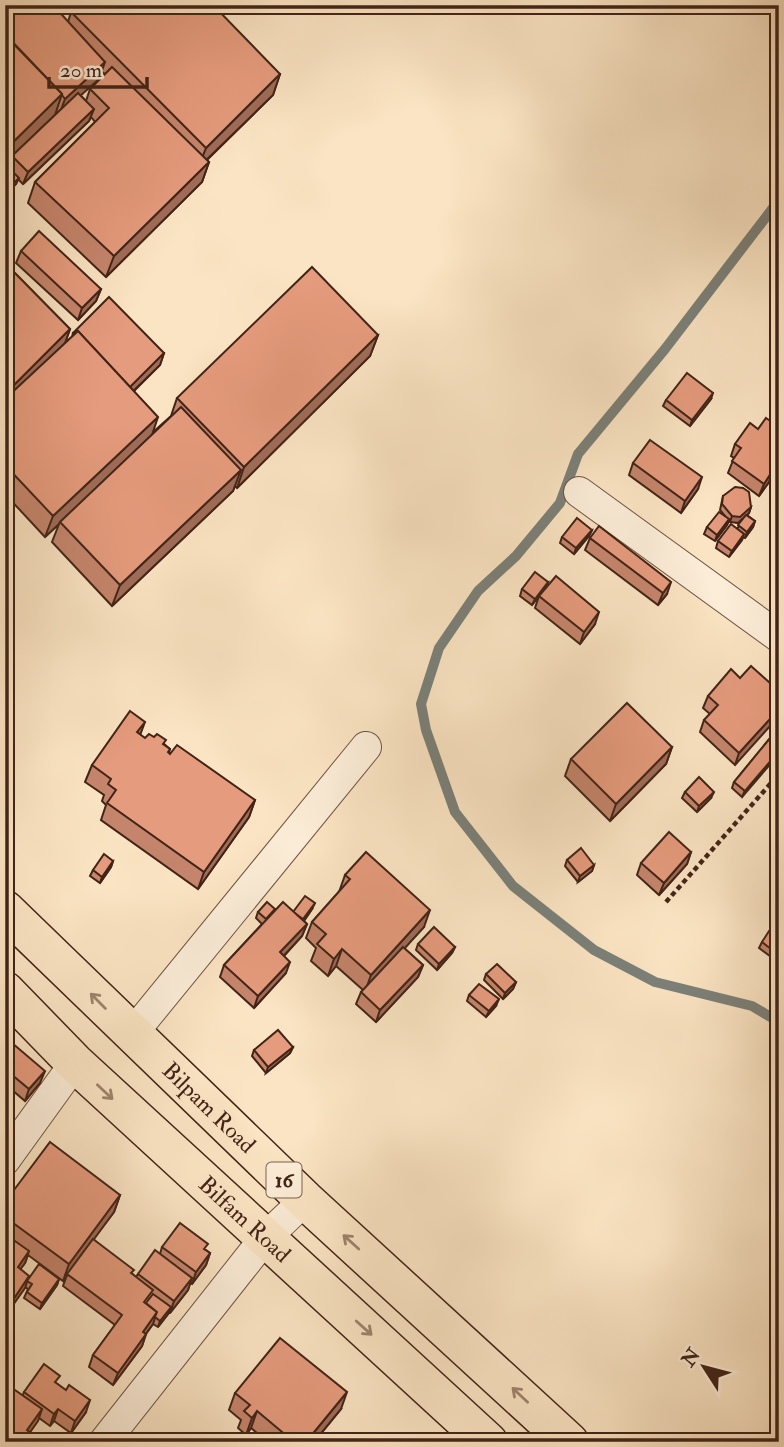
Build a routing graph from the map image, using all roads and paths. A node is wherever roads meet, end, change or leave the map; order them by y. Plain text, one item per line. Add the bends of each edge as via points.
1 (579, 492) dead end
2 (779, 637) edge
3 (366, 747) dead end
4 (779, 774) edge
5 (666, 902) dead end
6 (5, 910) edge
7 (5, 991) edge
8 (132, 1034) junction
9 (75, 1063) junction
10 (5, 1160) edge
11 (304, 1200) junction
12 (265, 1238) junction
13 (469, 1435) edge
14 (104, 1442) edge
15 (569, 1442) edge

1 - 2 street
3 - 8 street
4 - 5 path
8 -> 6 main road, Bilpam Road / 16
7 - 9 main road, Bilfam Road / 16
8 - 11 main road, Bilpam Road / 16
9 - 10 street
9 -> 12 main road, Bilfam Road / 16
11 - 12 street
15 -> 11 main road, Bilpam Road / 16
12 -> 13 main road, Bilfam Road / 16
12 - 14 street

